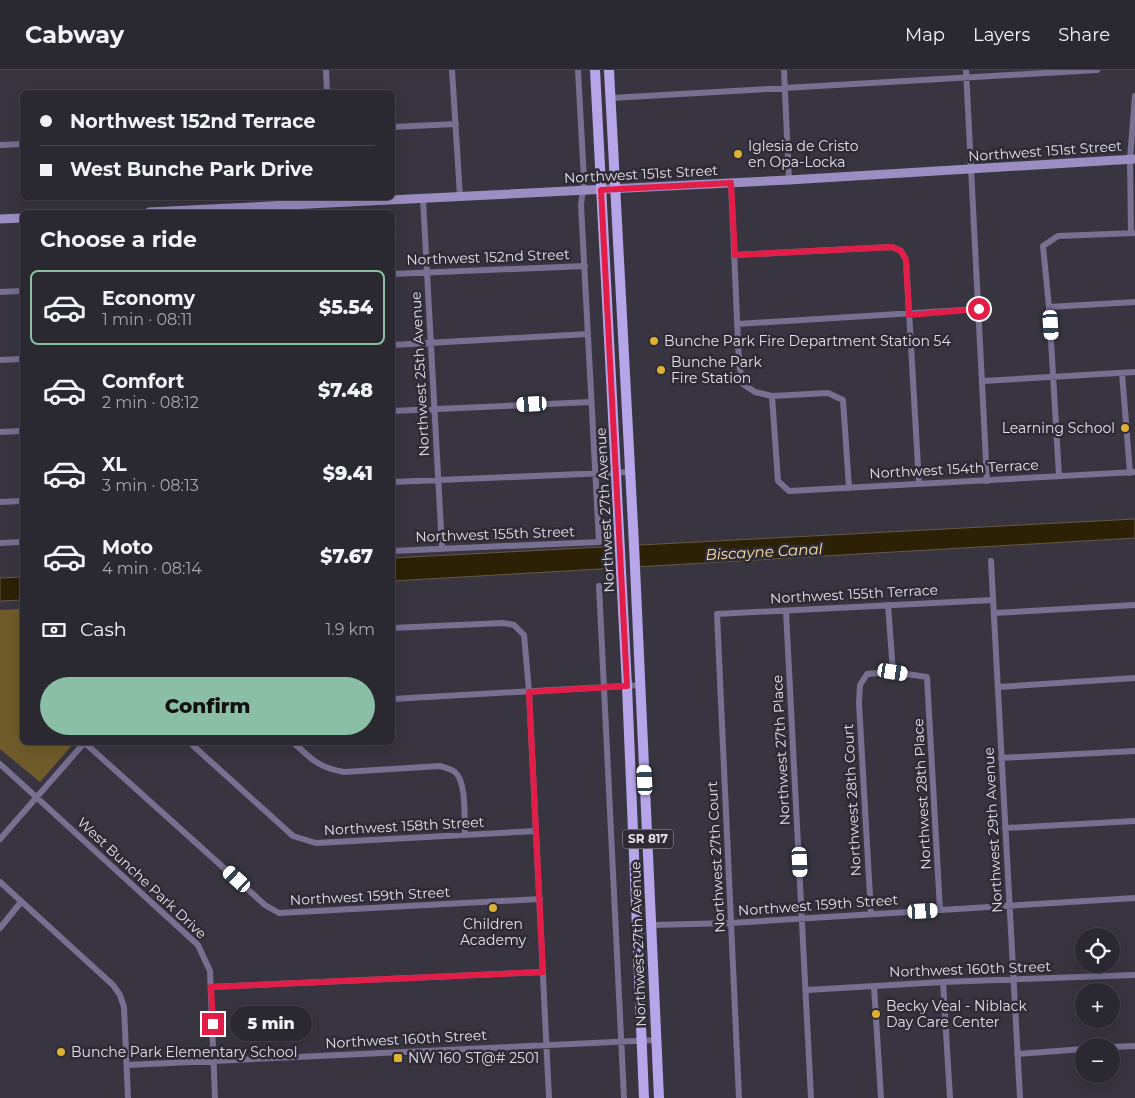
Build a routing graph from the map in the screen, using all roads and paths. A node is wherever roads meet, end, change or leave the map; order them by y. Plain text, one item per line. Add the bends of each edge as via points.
1 (326, 70) edge
2 (452, 70) edge
3 (578, 70) edge
4 (595, 70) edge
5 (609, 70) edge
6 (784, 70) edge
7 (966, 70) edge
8 (1098, 70) edge
9 (966, 79) junction
10 (785, 88) junction
11 (326, 90) edge
12 (1135, 96) edge
13 (610, 98) junction
14 (456, 124) junction
15 (395, 127) edge
16 (20, 144) edge
17 (0, 145) edge
18 (1133, 159) edge
19 (971, 170) junction
20 (789, 180) junction
21 (731, 183) junction
22 (616, 189) junction
23 (601, 190) junction
24 (583, 191) junction
25 (460, 196) junction
26 (423, 198) junction
27 (392, 200) edge
28 (395, 200) edge
29 (236, 210) edge
30 (20, 218) edge
31 (0, 219) edge
32 (1133, 233) edge
33 (735, 255) junction
34 (585, 266) junction
35 (427, 272) junction
36 (395, 274) edge
37 (20, 291) edge
38 (0, 292) edge
39 (1135, 302) edge
40 (1049, 307) junction
41 (979, 309) junction
42 (909, 315) junction
43 (738, 324) junction
44 (588, 334) junction
45 (431, 343) junction
46 (395, 345) edge
47 (610, 358) junction
48 (624, 358) junction
49 (20, 359) edge
50 (0, 360) edge
51 (1135, 372) edge
52 (1122, 373) junction
53 (1054, 377) junction
54 (982, 382) junction
55 (772, 396) junction
56 (591, 402) junction
57 (434, 409) junction
58 (395, 411) edge
59 (0, 432) edge
60 (20, 432) edge
61 (616, 472) junction
62 (630, 472) junction
63 (1132, 472) edge
64 (595, 473) junction
65 (1059, 476) junction
66 (438, 480) junction
67 (987, 481) junction
68 (395, 482) edge
69 (919, 484) junction
70 (849, 488) junction
71 (20, 501) edge
72 (0, 502) edge
73 (20, 542) edge
74 (599, 542) joint
75 (0, 543) edge
76 (442, 548) junction
77 (395, 551) edge
78 (991, 561) dead end
79 (599, 586) dead end
80 (993, 600) junction
81 (888, 605) junction
82 (1135, 605) edge
83 (786, 611) junction
84 (994, 613) junction
85 (717, 614) joint
86 (395, 628) edge
87 (893, 672) junction
88 (1135, 678) edge
89 (641, 685) junction
90 (627, 686) junction
91 (605, 687) junction
92 (998, 687) junction
93 (529, 692) junction
94 (395, 699) edge
95 (84, 745) edge
96 (88, 745) edge
97 (192, 745) edge
98 (296, 745) edge
99 (1135, 751) edge
100 (1002, 758) junction
101 (0, 764) edge
102 (36, 798) junction
103 (1135, 821) edge
104 (1005, 828) junction
105 (536, 832) junction
106 (465, 835) junction
107 (0, 839) edge
108 (635, 856) junction
109 (0, 882) edge
110 (1135, 898) edge
111 (540, 899) junction
112 (21, 902) junction
113 (1009, 906) junction
114 (940, 910) junction
115 (871, 914) junction
116 (804, 918) junction
117 (731, 923) junction
118 (652, 925) junction
119 (0, 928) edge
120 (543, 972) junction
121 (1135, 975) edge
122 (1013, 980) junction
123 (943, 982) junction
124 (874, 986) junction
125 (211, 987) junction
126 (807, 990) junction
127 (642, 1040) junction
128 (656, 1040) junction
129 (621, 1041) junction
130 (547, 1044) junction
131 (1135, 1046) edge
132 (1120, 1047) edge
133 (1075, 1050) edge
134 (1017, 1054) junction
135 (214, 1061) junction
136 (127, 1065) junction
137 (128, 1098) edge
138 (215, 1098) edge
139 (549, 1098) edge
140 (624, 1098) edge
141 (644, 1098) edge
142 (658, 1098) edge
143 (739, 1098) edge
144 (811, 1098) edge
145 (880, 1098) edge
146 (950, 1098) edge
147 (1020, 1098) edge

1 - 11 street
2 - 14 street
3 - 24 street, Northwest 27th Avenue
4 - 23 main road, Northwest 27th Avenue / SR 817
5 - 13 main road, Northwest 27th Avenue / SR 817
6 - 10 street
7 - 9 street
8 - 9 street
9 - 10 street
9 - 19 street
10 - 13 street
10 - 20 street
12 - 18 street
13 - 22 main road, Northwest 27th Avenue / SR 817
14 - 15 street
14 - 25 street
16 - 17 street
18 - 19 street, Northwest 151st Street
18 - 32 street
19 - 20 street, Northwest 151st Street
19 - 41 street
20 - 21 street, Northwest 151st Street
21 - 22 street, Northwest 151st Street
21 - 33 street
22 - 23 street, Northwest 151st Street
22 - 48 main road, Northwest 27th Avenue / SR 817
23 - 24 street, Northwest 151st Street
23 - 47 main road, Northwest 27th Avenue / SR 817
24 - 25 street, Northwest 151st Street
24 - 34 street, Northwest 27th Avenue via 580,205
25 - 26 street, Northwest 151st Street
26 - 28 street, Northwest 151st Street
26 - 35 street, Northwest 25th Avenue
27 - 29 street, Northwest 151st Street
30 - 31 street
32 - 40 street via 1058,236 1043,246
33 - 42 street via 892,247 901,251 906,260
33 - 43 street
34 - 35 street, Northwest 152nd Street
34 - 44 street, Northwest 27th Avenue
35 - 36 street, Northwest 152nd Street
35 - 45 street, Northwest 25th Avenue
37 - 38 street
39 - 40 street
40 - 53 street
41 - 42 street
41 - 54 street
42 - 43 street
42 - 69 street
43 - 55 street via 743,384 755,392
44 - 45 street
44 - 56 street, Northwest 27th Avenue
45 - 46 street
45 - 57 street, Northwest 25th Avenue
47 - 48 main road
47 - 61 main road, Northwest 27th Avenue / SR 817
48 - 62 main road, Northwest 27th Avenue / SR 817
49 - 50 street
51 - 52 street
52 - 53 street
52 - 63 street
53 - 54 street
53 - 65 street
54 - 67 street
55 - 70 street via 828,393 843,400
55 - 70 street, Northwest 154th Terrace via 778,481 789,492
56 - 57 street
56 - 64 street, Northwest 27th Avenue
57 - 58 street
57 - 66 street, Northwest 25th Avenue
59 - 60 street
61 - 62 street
61 - 64 street
61 - 90 main road, Northwest 27th Avenue / SR 817
62 - 89 main road, Northwest 27th Avenue / SR 817
63 - 65 street, Northwest 154th Terrace
64 - 66 street
64 - 74 street, Northwest 27th Avenue
65 - 67 street, Northwest 154th Terrace
66 - 68 street
66 - 76 street, Northwest 25th Avenue
67 - 69 street, Northwest 154th Terrace
69 - 70 street, Northwest 154th Terrace
71 - 72 street
73 - 75 street
74 - 76 street, Northwest 155th Street
76 - 77 street, Northwest 155th Street
78 - 80 street, Northwest 29th Avenue
79 - 91 street, Northwest 27th Avenue
80 - 81 street, Northwest 155th Terrace
80 - 84 street, Northwest 29th Avenue
81 - 83 street, Northwest 155th Terrace
81 - 87 street
82 - 84 street
83 - 85 street, Northwest 155th Terrace
83 - 116 street, Northwest 27th Place
84 - 92 street, Northwest 29th Avenue
85 - 117 street, Northwest 27th Court
86 - 93 street via 503,623 520,630 526,641
87 - 114 street, Northwest 28th Place via 927,677
87 - 115 street, Northwest 28th Court via 867,674 860,685 858,703
88 - 92 street
89 - 90 street
89 - 118 main road, Northwest 27th Avenue / SR 817
90 - 91 street
90 - 108 main road, Northwest 27th Avenue / SR 817
91 - 93 street
91 - 129 street, Northwest 27th Avenue
92 - 100 street, Northwest 29th Avenue
93 - 94 street
93 - 105 street
95 - 102 street
96 - 111 street, Northwest 159th Street via 265,905 279,913
97 - 106 street, Northwest 158th Street via 293,836 306,841
98 - 106 street via 318,766 329,770 344,772 440,766 456,773 463,792
99 - 100 street
100 - 104 street, Northwest 29th Avenue
101 - 102 street, West Bunche Park Drive
102 - 107 street
102 - 125 street, West Bunche Park Drive via 198,945 206,958
103 - 104 street
104 - 113 street, Northwest 29th Avenue
105 - 106 street, Northwest 158th Street
105 - 111 street
108 - 118 main road via 640,862 644,919
108 - 127 main road, Northwest 27th Avenue / SR 817
109 - 112 street
110 - 113 street, Northwest 159th Street
111 - 120 street
112 - 119 street
112 - 136 street via 120,995 124,1007
113 - 114 street, Northwest 159th Street
113 - 122 street, Northwest 29th Avenue
114 - 115 street, Northwest 159th Street
115 - 116 street, Northwest 159th Street
116 - 117 street, Northwest 159th Street
116 - 126 street, Northwest 27th Place
117 - 118 street, Northwest 159th Street
117 - 143 street, Northwest 27th Court
118 - 128 main road, Northwest 27th Avenue / SR 817
120 - 125 street
120 - 130 street
121 - 122 street, Northwest 160th Street
122 - 123 street, Northwest 160th Street
122 - 134 street, Northwest 29th Avenue
123 - 124 street, Northwest 160th Street
123 - 146 street
124 - 126 street, Northwest 160th Street
124 - 145 street
125 - 135 street, West Bunche Park Drive
126 - 144 street, Northwest 27th Place
127 - 128 street, Northwest 160th Street
127 - 129 street, Northwest 160th Street
127 - 141 main road, Northwest 27th Avenue / SR 817
128 - 142 main road, Northwest 27th Avenue / SR 817
129 - 130 street, Northwest 160th Street
129 - 140 street, Northwest 27th Avenue
130 - 135 street, Northwest 160th Street
130 - 139 street
131 - 132 street
133 - 134 street
134 - 147 street, Northwest 29th Avenue
135 - 136 street, Northwest 160th Street
135 - 138 street, West Bunche Park Drive
136 - 137 street

